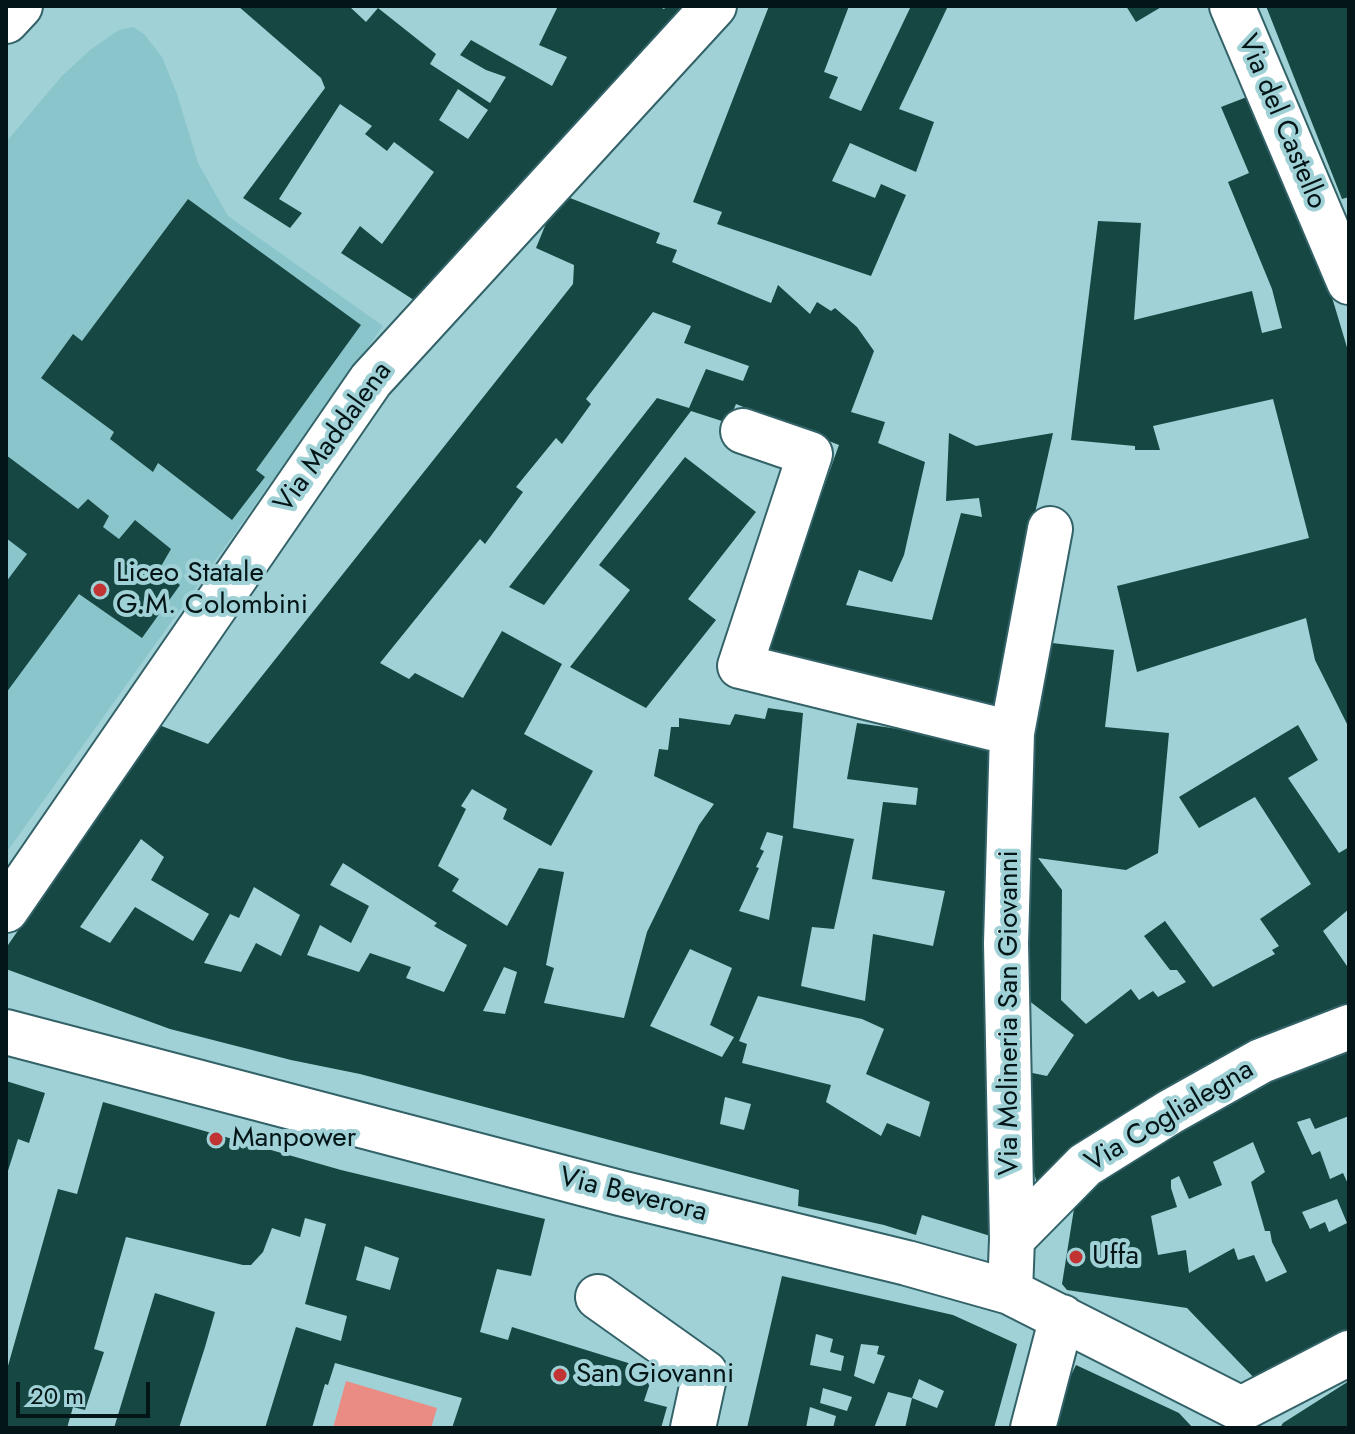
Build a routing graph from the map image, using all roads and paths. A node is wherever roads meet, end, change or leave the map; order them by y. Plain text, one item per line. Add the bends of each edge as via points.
1 (20, 6) edge
2 (714, 6) edge
3 (1232, 6) edge
4 (6, 21) edge
5 (1349, 282) edge
6 (743, 431) dead end
7 (1050, 529) dead end
8 (1012, 733) junction
9 (6, 910) edge
10 (1349, 1027) edge
11 (6, 1032) edge
12 (1012, 1239) junction
13 (1010, 1292) junction
14 (598, 1297) dead end
15 (1062, 1317) junction
16 (1349, 1353) edge
17 (1245, 1418) edge
18 (693, 1428) edge
19 (1033, 1428) edge

1 - 4 street
2 - 9 street, Via Maddalena via 371,380
3 - 5 street, Via del Castello
6 - 8 street via 810,454 740,666
7 - 8 street, Via Molineria San Giovanni
8 - 12 street, Via Molineria San Giovanni via 1006,943
10 - 12 street, Via Coglialegna via 1261,1061 1145,1127 1085,1165
11 - 13 street, Via Beverora
12 - 13 street, Via Molineria San Giovanni
13 - 15 street, Via Beverora
14 - 18 street via 705,1373
15 - 17 street, Via Beverora
15 - 19 street
16 - 17 street

